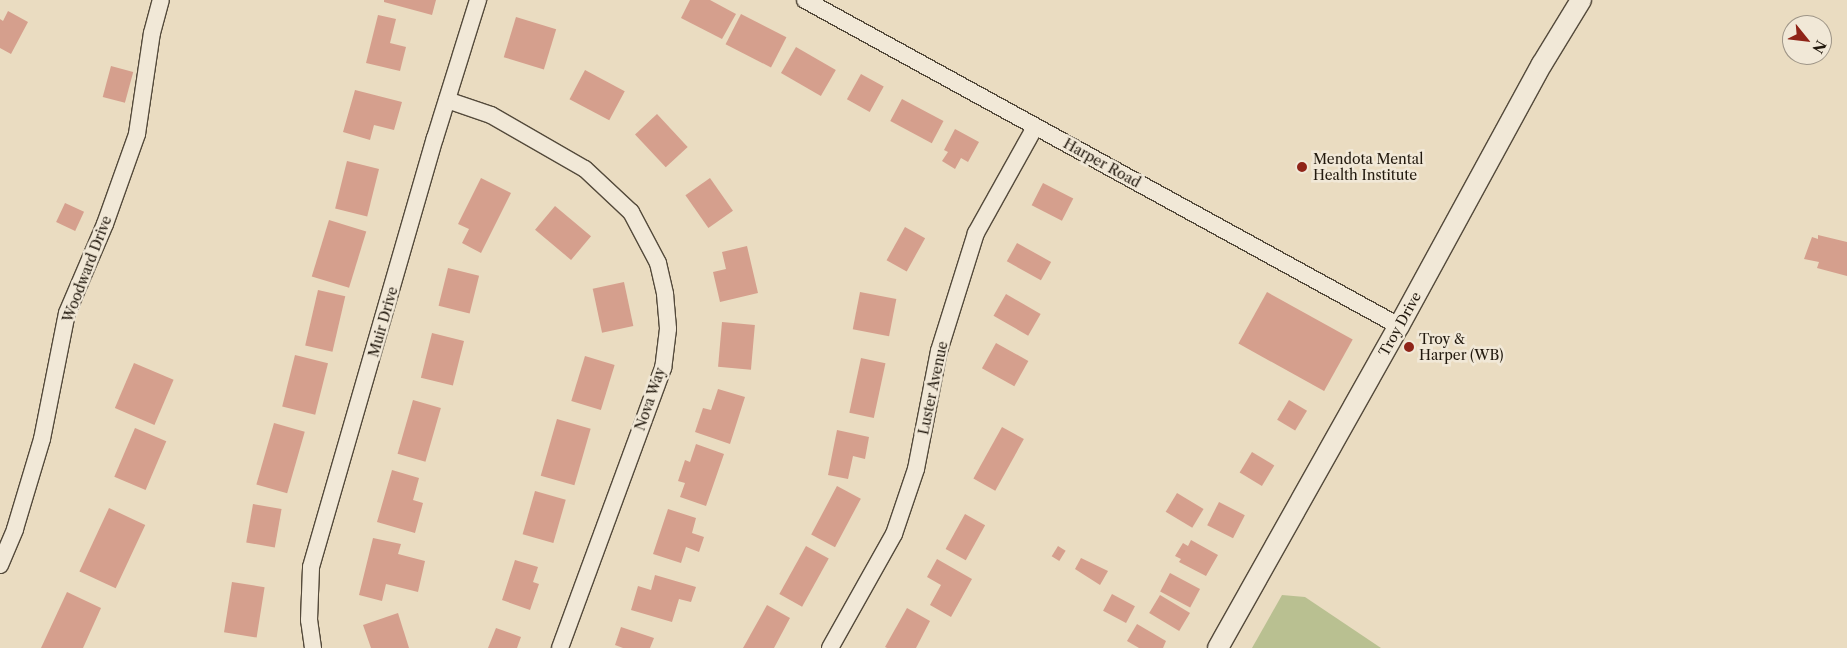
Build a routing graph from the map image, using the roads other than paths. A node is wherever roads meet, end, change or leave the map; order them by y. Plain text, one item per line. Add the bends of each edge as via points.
1 (161, 0) edge
2 (478, 0) edge
3 (805, 0) edge
4 (1581, 0) edge
5 (447, 100) junction
6 (1035, 127) junction
7 (1399, 326) junction
8 (0, 565) edge
9 (313, 648) edge
10 (560, 648) edge
11 (830, 648) edge
12 (1218, 648) edge

1 - 8 street, Woodward Drive via 152,33 137,134 105,224 67,313 42,439 15,529
2 - 5 street, Muir Drive
3 - 6 street, Harper Road
4 - 7 street, Troy Drive via 1542,64
5 - 9 street, Muir Drive via 311,567 309,620
5 - 10 street, Nova Way via 491,115 586,169 631,212 658,263 665,294 668,328 663,368
6 - 7 street, Harper Road
6 - 11 street, Luster Avenue via 976,233 939,350 916,468 894,534
7 - 12 street, Troy Drive

